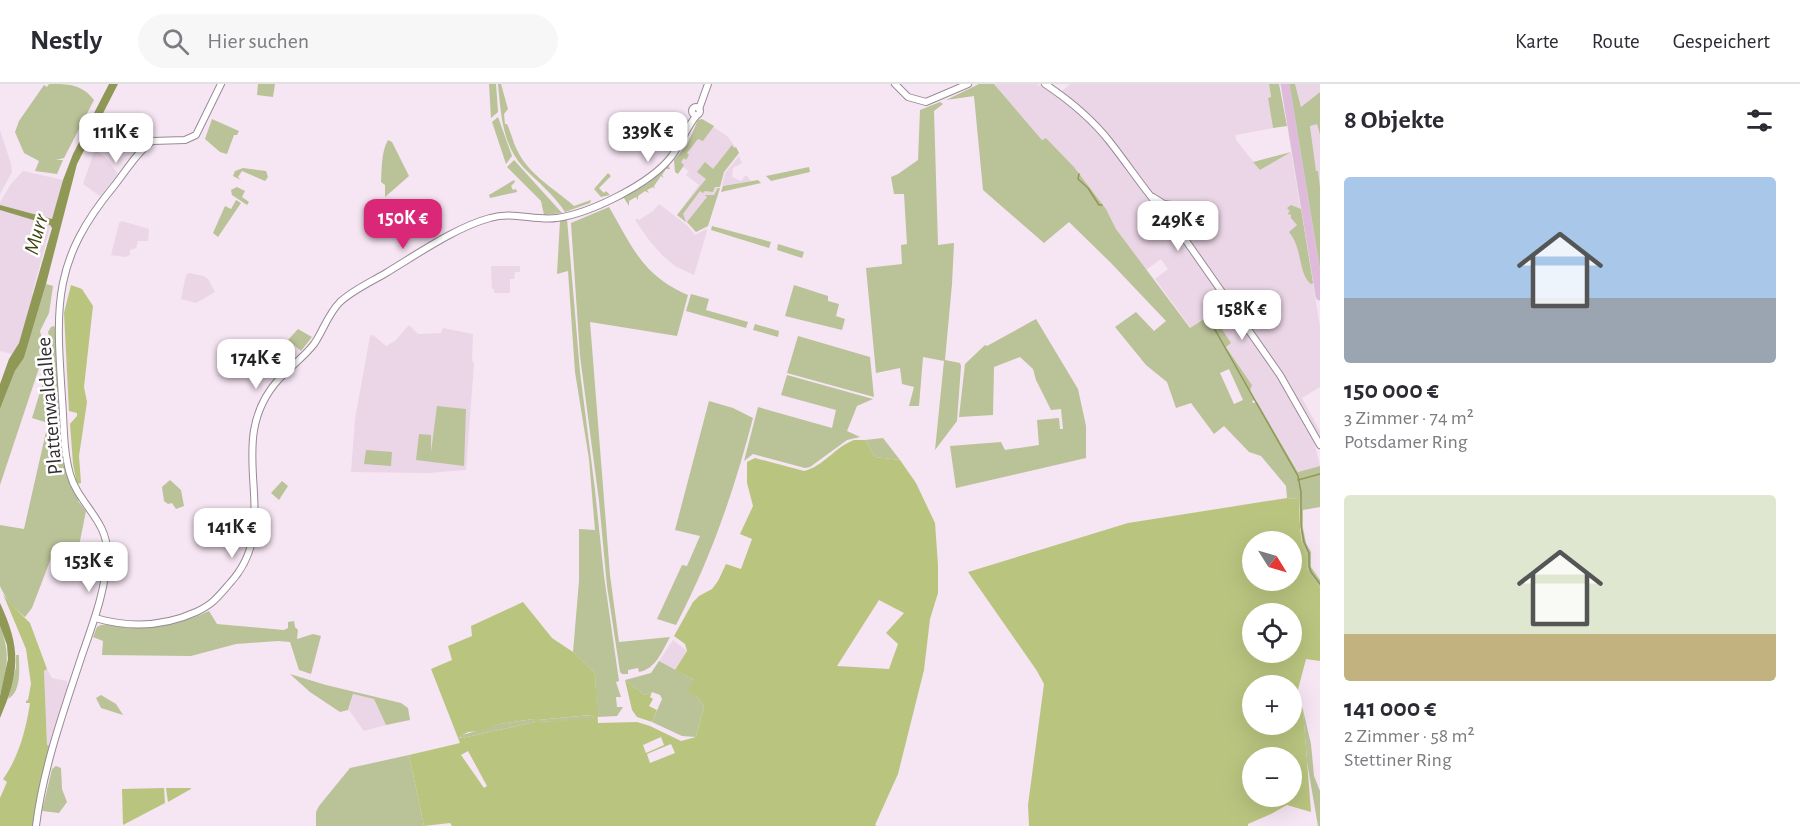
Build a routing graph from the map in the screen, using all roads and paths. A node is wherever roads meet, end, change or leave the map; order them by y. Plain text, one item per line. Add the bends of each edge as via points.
1 (221, 84) edge
2 (708, 84) edge
3 (895, 84) edge
4 (968, 84) edge
5 (1045, 84) edge
6 (1285, 84) edge
7 (1163, 209) junction
8 (1172, 211) junction
9 (1175, 225) junction
10 (1320, 296) edge
11 (1320, 445) edge
12 (95, 618) junction
13 (36, 826) edge

1 - 12 street, Plattenwaldallee via 196,135 185,140 152,141 141,151 80,233 62,283 58,322 67,462 74,486 101,526 107,545
2 - 12 street via 669,160 629,190 560,217 519,214 489,218 349,295 335,308 315,343 271,388 259,411 250,456 255,526 251,547 235,578 210,605 177,619 133,626
3 - 4 street via 908,97 926,102
5 - 7 street via 1090,119
6 - 10 main road
7 - 8 street via 1170,214
7 - 8 street via 1170,205
7 - 9 street
8 - 9 street
9 - 11 street via 1280,375
12 - 13 street, Plattenwaldallee via 51,757

